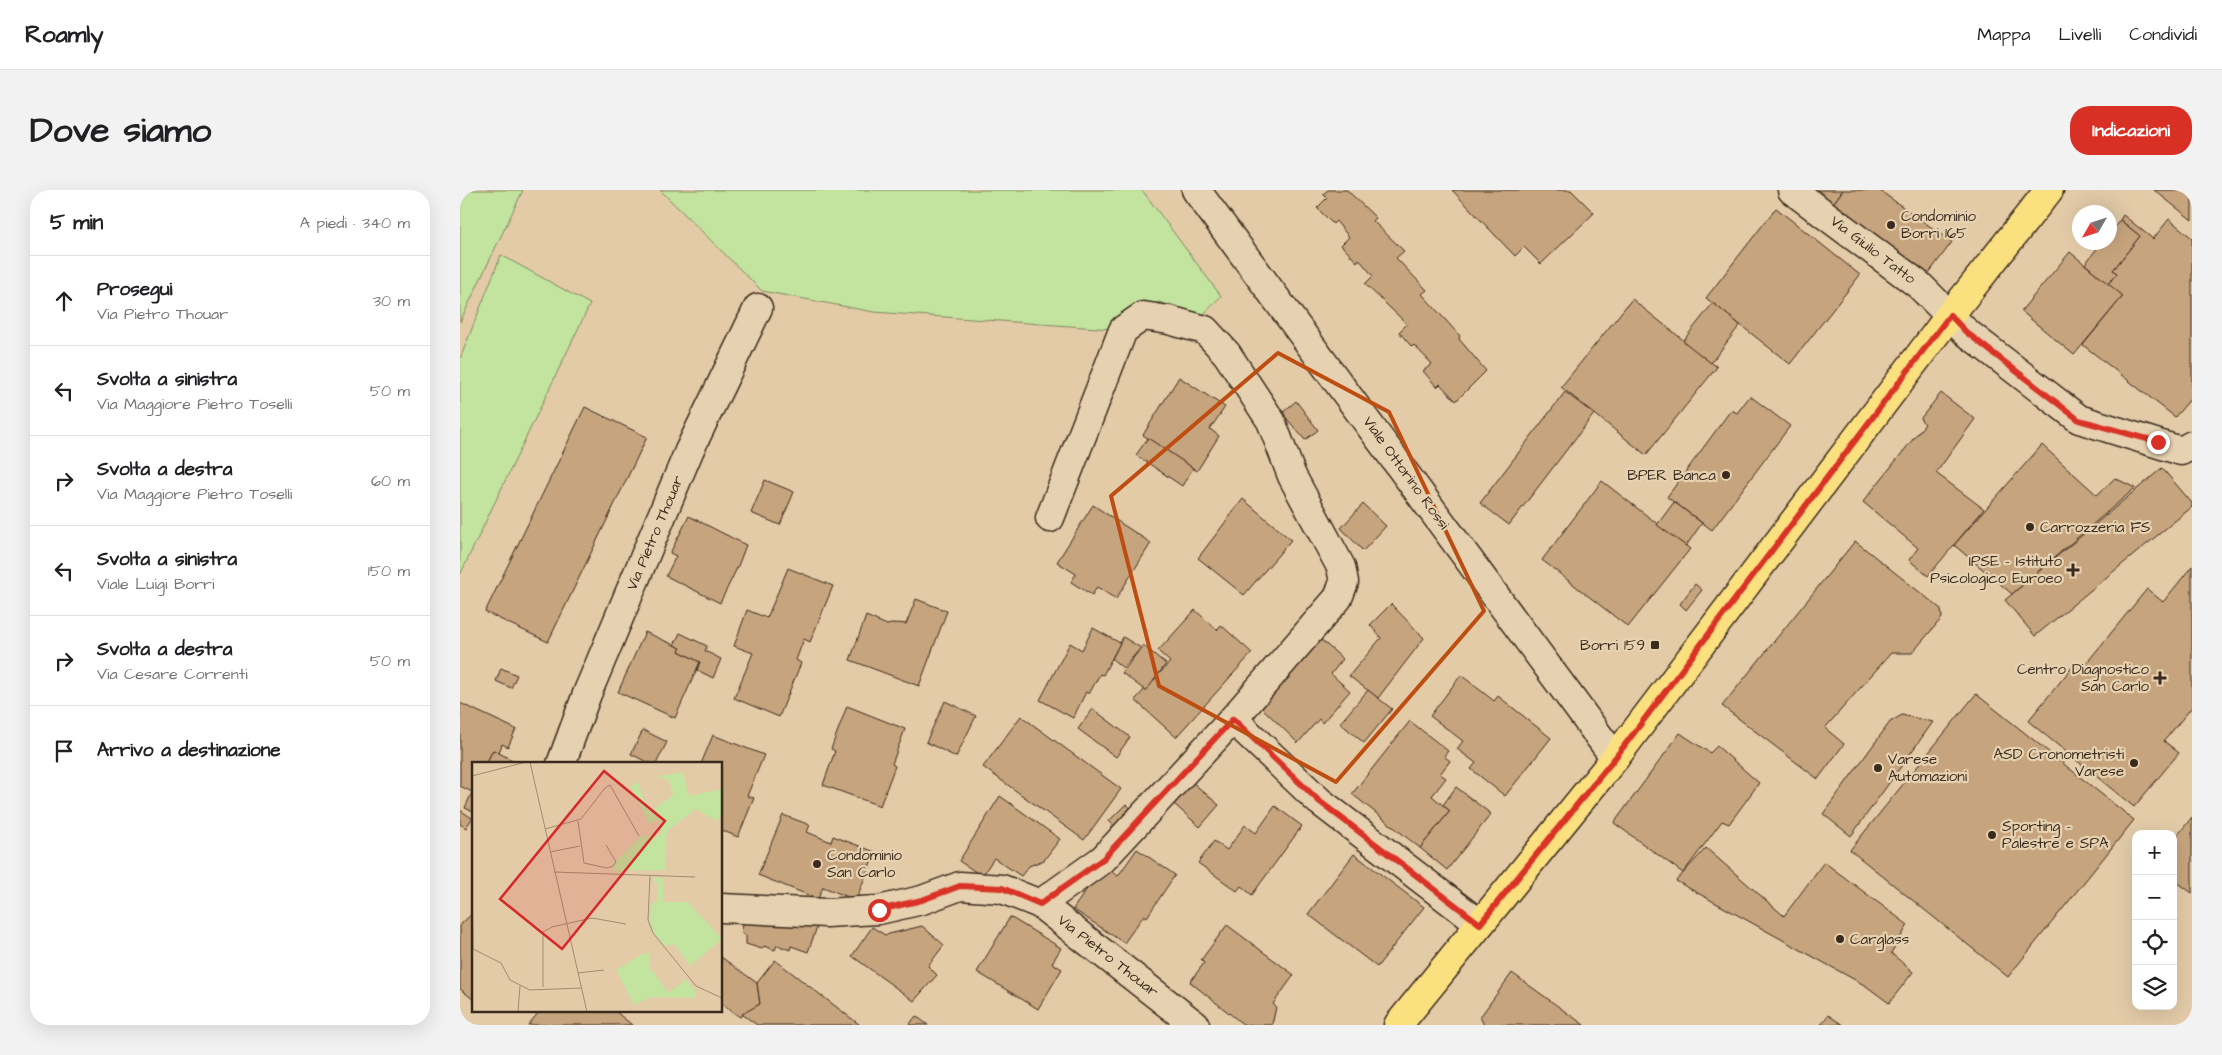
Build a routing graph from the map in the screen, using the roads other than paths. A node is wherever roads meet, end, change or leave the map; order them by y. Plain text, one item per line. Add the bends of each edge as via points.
1 (1196, 190) edge
2 (1792, 190) edge
3 (2049, 190) edge
4 (758, 308) dead end
5 (1950, 315) junction
6 (2192, 445) edge
7 (1050, 518) dead end
8 (1233, 719) junction
9 (1615, 758) junction
10 (562, 762) edge
11 (1040, 904) junction
12 (722, 908) edge
13 (1480, 924) junction
14 (1195, 1025) edge
15 (1398, 1025) edge

1 - 9 street, Viale Ottorino Rossi
2 - 5 street, Via Giulio Tatto via 1919,285
3 - 5 main road
4 - 10 street, Via Pietro Thouar via 689,451
5 - 6 street, Via Giulio Tatto via 1966,332 2079,420 2181,451
5 - 9 main road
7 - 8 street via 1123,330 1143,316 1205,330 1227,354 1271,421 1292,476 1341,566 1344,582 1338,598
8 - 11 street via 1103,859
8 - 13 street via 1319,801
9 - 13 main road
11 - 12 street, Via Pietro Thouar via 1002,888 960,886 922,900 879,910 827,913
11 - 14 street, Via Pietro Thouar
13 - 15 main road

